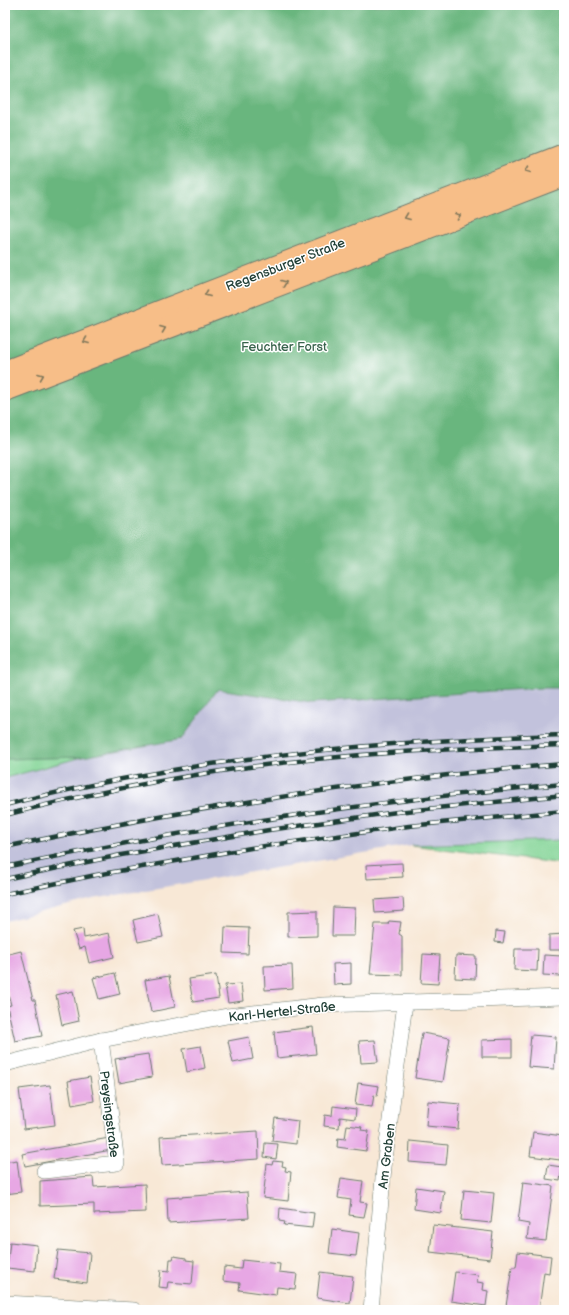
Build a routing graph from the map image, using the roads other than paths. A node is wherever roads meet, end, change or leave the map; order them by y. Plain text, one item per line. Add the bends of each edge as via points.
1 (564, 156) edge
2 (564, 174) edge
3 (5, 372) edge
4 (5, 390) edge
5 (564, 997) edge
6 (405, 1002) junction
7 (101, 1040) junction
8 (5, 1064) edge
9 (44, 1171) dead end
10 (5, 1303) edge
11 (134, 1310) edge
12 (371, 1310) edge

1 -> 3 main road, Regensburger Straße
4 -> 2 main road, Regensburger Straße
5 - 6 street, Karl-Hertel-Straße
6 - 7 street, Karl-Hertel-Straße via 323,1005 227,1016
6 - 12 street, Am Graben via 384,1167
7 - 8 street, Karl-Hertel-Straße
7 - 9 street, Preysingstraße via 118,1163
10 - 11 street

